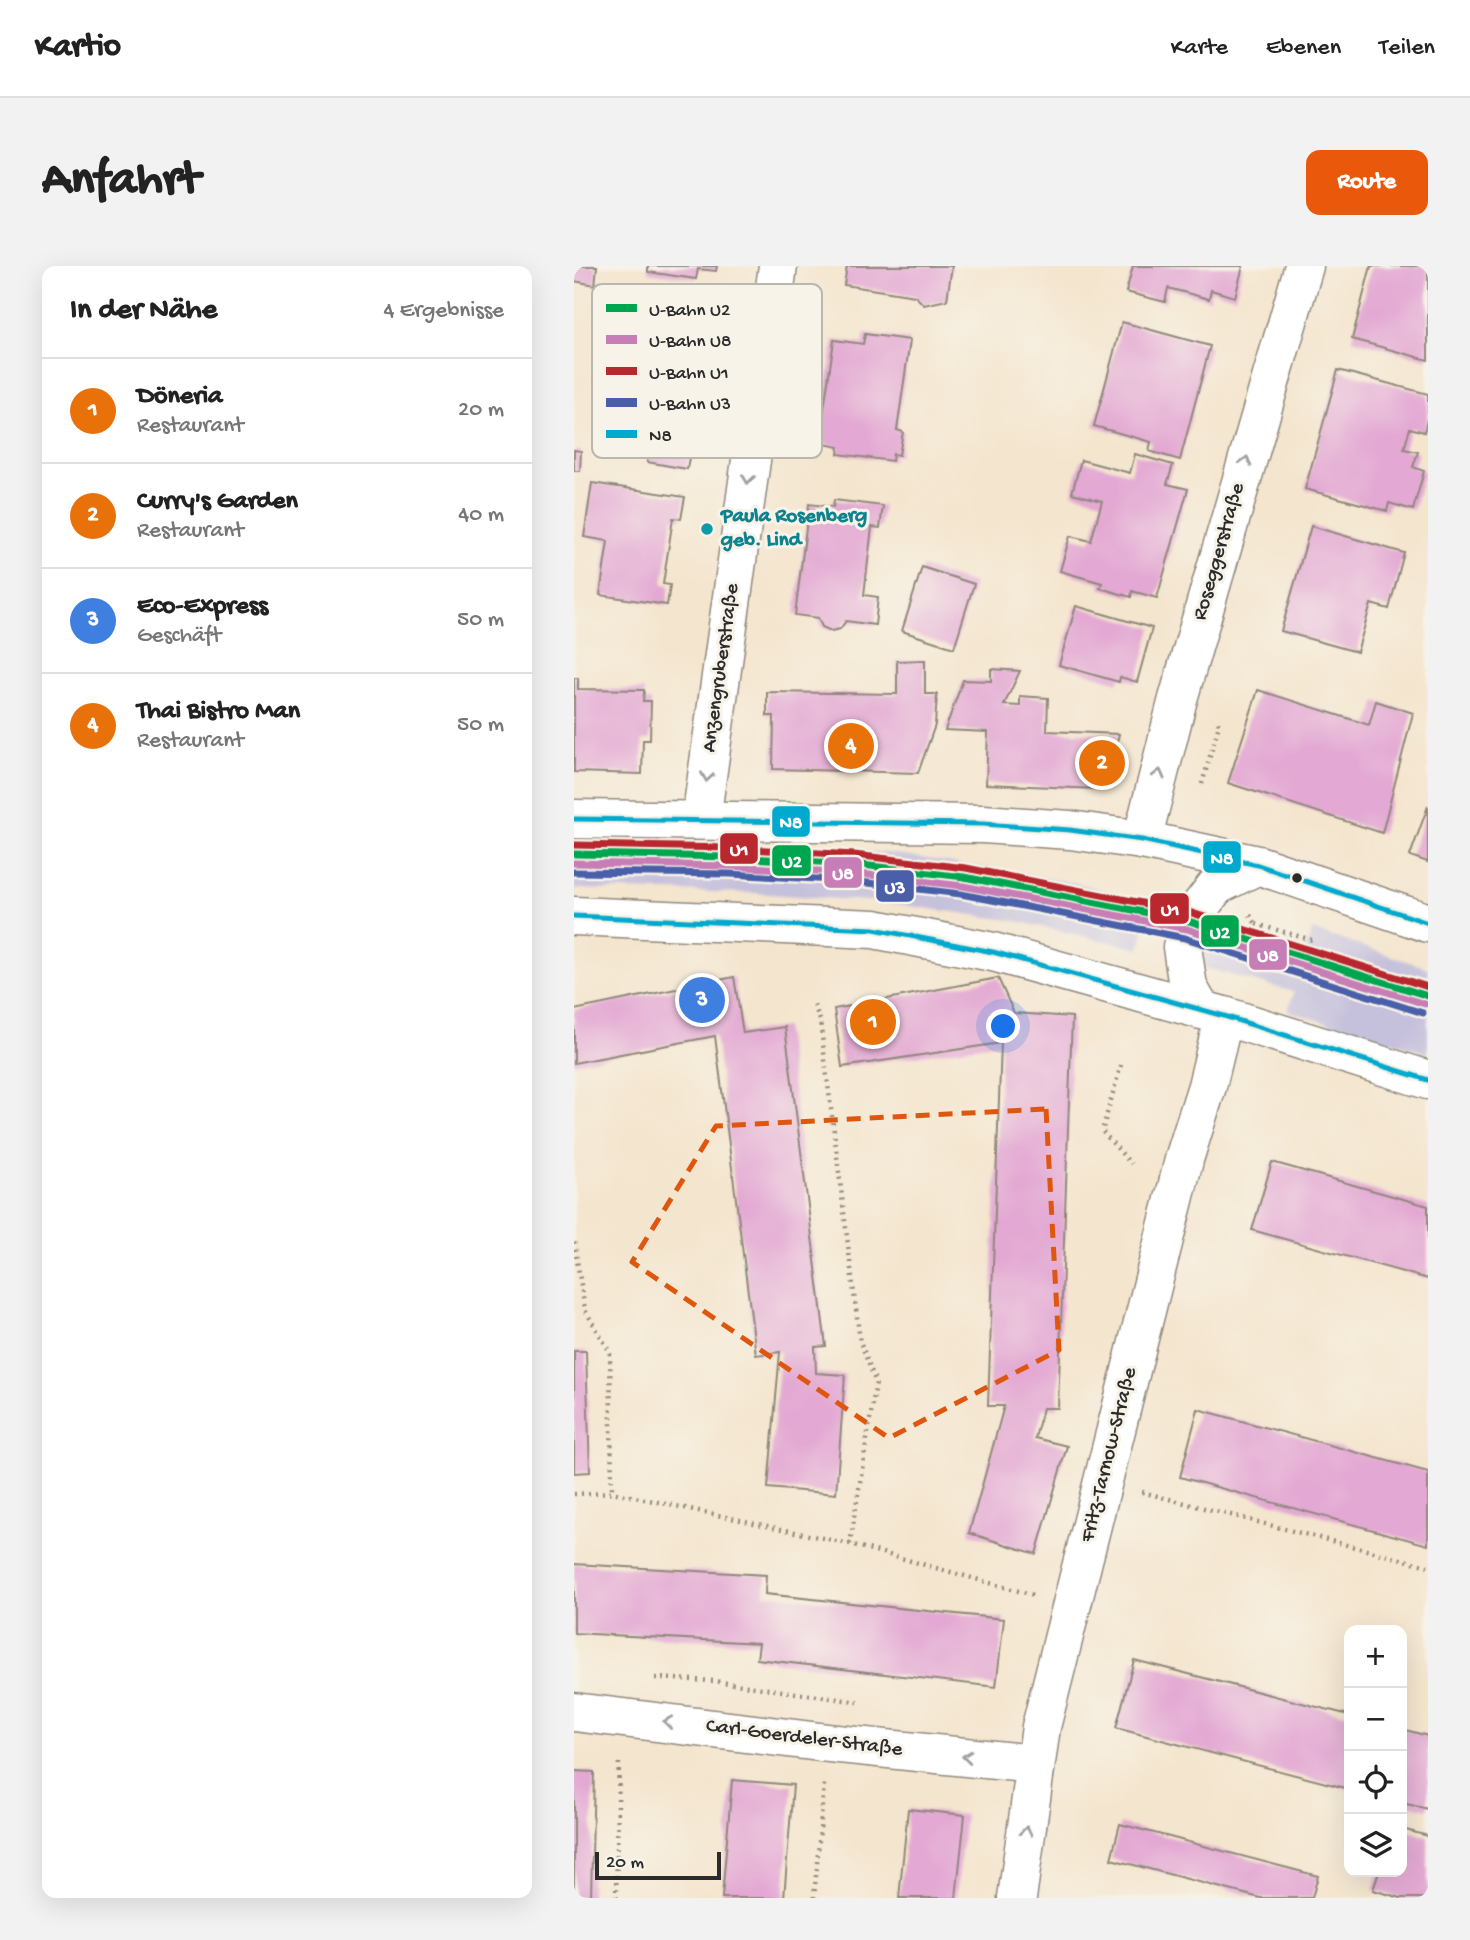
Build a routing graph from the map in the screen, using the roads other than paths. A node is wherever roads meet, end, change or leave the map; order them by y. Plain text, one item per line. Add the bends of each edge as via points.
1 (778, 266) edge
2 (1304, 266) edge
3 (775, 284) edge
4 (751, 458) edge
5 (574, 819) edge
6 (701, 820) junction
7 (1142, 840) junction
8 (1258, 865) junction
9 (574, 916) edge
10 (1428, 923) edge
11 (1212, 1013) junction
12 (1428, 1080) edge
13 (574, 1712) edge
14 (1035, 1764) junction
15 (1017, 1898) edge

1 -> 3 street, Anzengruberstraße
7 -> 2 street, Roseggerstraße via 1178,699
4 -> 6 street, Anzengruberstraße
5 - 6 street
6 - 7 street via 983,824
7 - 8 street
8 - 10 street
8 - 11 street via 1216,886 1189,921 1182,947 1188,987
9 - 11 street via 874,929 993,952
11 - 12 street
11 - 14 street, Fritz-Tarnow-Straße via 1207,1086 1185,1156
14 -> 13 street, Carl-Goerdeler-Straße
15 -> 14 street, Fritz-Tarnow-Straße

